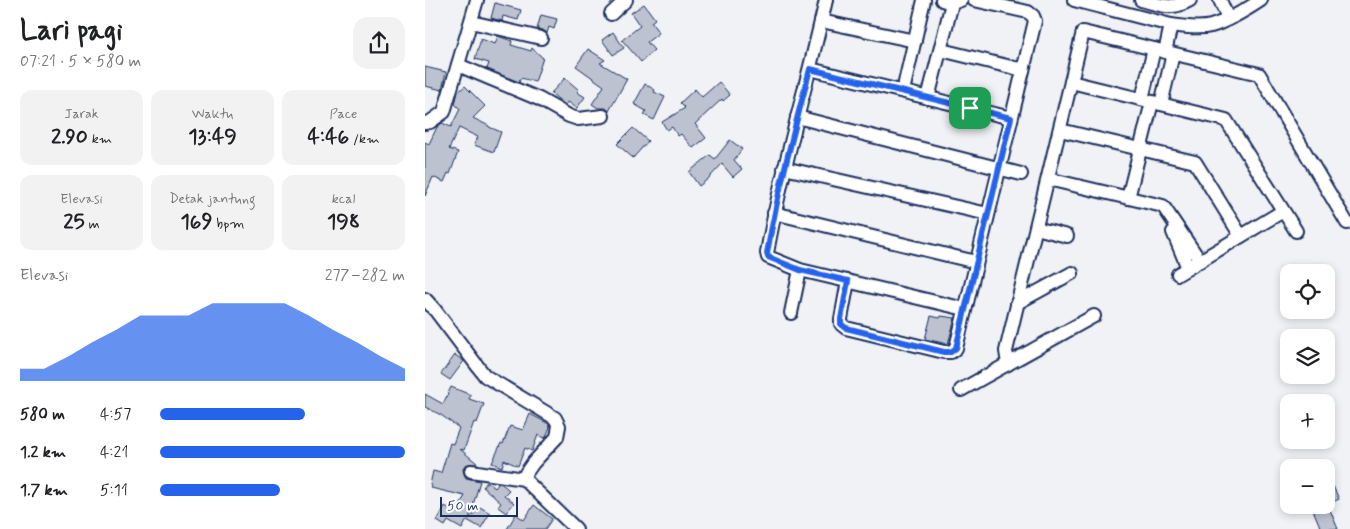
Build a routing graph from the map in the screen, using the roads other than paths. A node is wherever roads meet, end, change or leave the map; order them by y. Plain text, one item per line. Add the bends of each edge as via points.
1 (477, 0) edge
2 (626, 0) edge
3 (826, 0) edge
4 (924, 0) edge
5 (974, 0) edge
6 (1074, 0) edge
7 (1141, 0) edge
8 (1189, 0) edge
9 (1220, 0) edge
10 (1261, 0) edge
11 (952, 1) edge
12 (611, 14) dead end
13 (1228, 18) junction
14 (821, 21) junction
15 (471, 22) junction
16 (1171, 25) junction
17 (541, 38) dead end
18 (915, 41) junction
19 (941, 50) junction
20 (1164, 51) junction
21 (458, 65) junction
22 (810, 69) junction
23 (1023, 70) junction
24 (1071, 82) junction
25 (903, 92) junction
26 (928, 98) junction
27 (1151, 101) junction
28 (603, 116) dead end
29 (797, 118) junction
30 (1011, 118) junction
31 (425, 123) edge
32 (1059, 130) junction
33 (1140, 150) junction
34 (784, 168) junction
35 (999, 168) junction
36 (1021, 174) dead end
37 (1048, 179) junction
38 (1129, 198) junction
39 (1163, 206) junction
40 (1283, 210) junction
41 (774, 213) junction
42 (988, 214) junction
43 (1347, 223) dead end
44 (1036, 228) junction
45 (1296, 231) dead end
46 (1067, 236) dead end
47 (1241, 236) junction
48 (1200, 261) junction
49 (976, 262) junction
50 (800, 270) junction
51 (1072, 273) dead end
52 (848, 281) junction
53 (425, 299) edge
54 (1017, 303) junction
55 (965, 309) junction
56 (791, 313) dead end
57 (1094, 316) dead end
58 (1009, 364) junction
59 (961, 390) dead end
60 (471, 471) dead end
61 (524, 479) junction
62 (575, 529) edge

1 - 15 street
2 - 12 street
3 - 14 street
4 - 18 street
5 - 23 street via 1028,12 1033,16 1035,21
6 - 16 street
7 - 8 street via 1169,7
9 - 13 street
10 - 13 street
11 - 19 street
13 - 16 street via 1210,26
14 - 18 street
14 - 22 street
15 - 17 street
15 - 21 street
16 - 20 street
18 - 25 street
19 - 23 street
19 - 26 street
20 - 24 street via 1083,32
20 - 27 street
20 - 27 street
20 - 43 street via 1259,74
21 - 28 street via 539,99 569,116 578,119
21 - 31 street via 444,112
22 - 25 street
22 - 29 street
23 - 30 street
24 - 27 street
24 - 32 street
25 - 26 street
26 - 30 street
27 - 33 street
27 - 40 street via 1226,120
29 - 34 street
29 - 35 street
30 - 35 street
32 - 33 street
32 - 37 street
33 - 38 street
33 - 47 street via 1195,162
34 - 41 street
34 - 42 street
35 - 36 street
35 - 42 street
37 - 38 street
37 - 44 street
38 - 39 street
39 - 48 street
39 - 48 street via 1183,271
40 - 45 street
40 - 47 street
41 - 49 street
41 - 50 street via 768,257
42 - 49 street
44 - 46 street
44 - 54 street
47 - 48 street
49 - 55 street
50 - 52 street
50 - 56 street
51 - 54 street
52 - 55 street
52 - 55 street via 841,319 846,328 935,350 951,352 956,348
53 - 61 street via 485,376 555,418 559,426 557,436 533,463
54 - 58 street via 1006,351
57 - 58 street
58 - 59 street
60 - 61 street
61 - 62 street

